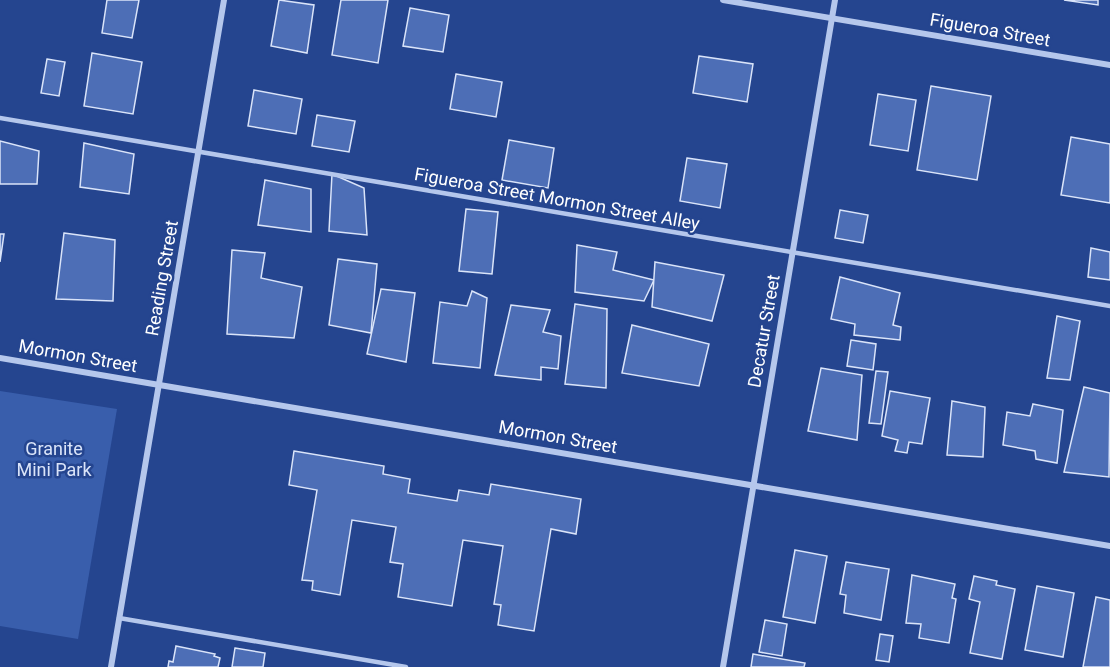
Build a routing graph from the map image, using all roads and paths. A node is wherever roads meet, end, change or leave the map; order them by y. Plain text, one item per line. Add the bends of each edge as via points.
1 (224, 0) edge
2 (723, 0) edge
3 (835, 0) edge
4 (831, 18) junction
5 (1110, 65) edge
6 (0, 118) edge
7 (198, 151) junction
8 (793, 252) junction
9 (1110, 306) edge
10 (0, 358) edge
11 (159, 385) junction
12 (753, 485) junction
13 (1110, 546) edge
14 (119, 618) junction
15 (111, 667) edge
16 (406, 667) edge
17 (723, 667) edge

1 - 7 street, Reading Street
2 - 4 street, Figueroa Street
3 - 4 street, Decatur Street
4 - 5 street, Figueroa Street
4 - 8 street, Decatur Street
6 - 7 lane, Figueroa Street Mormon Street Alley
7 - 8 lane, Figueroa Street Mormon Street Alley
7 - 11 street, Reading Street
8 - 9 lane, Figueroa Street Mormon Street Alley
8 - 12 street, Decatur Street
10 - 11 street, Mormon Street
11 - 12 street, Mormon Street
11 - 14 street, Reading Street
12 - 13 street, Mormon Street
12 - 17 street, Decatur Street
14 - 15 street, Reading Street
14 - 16 lane

